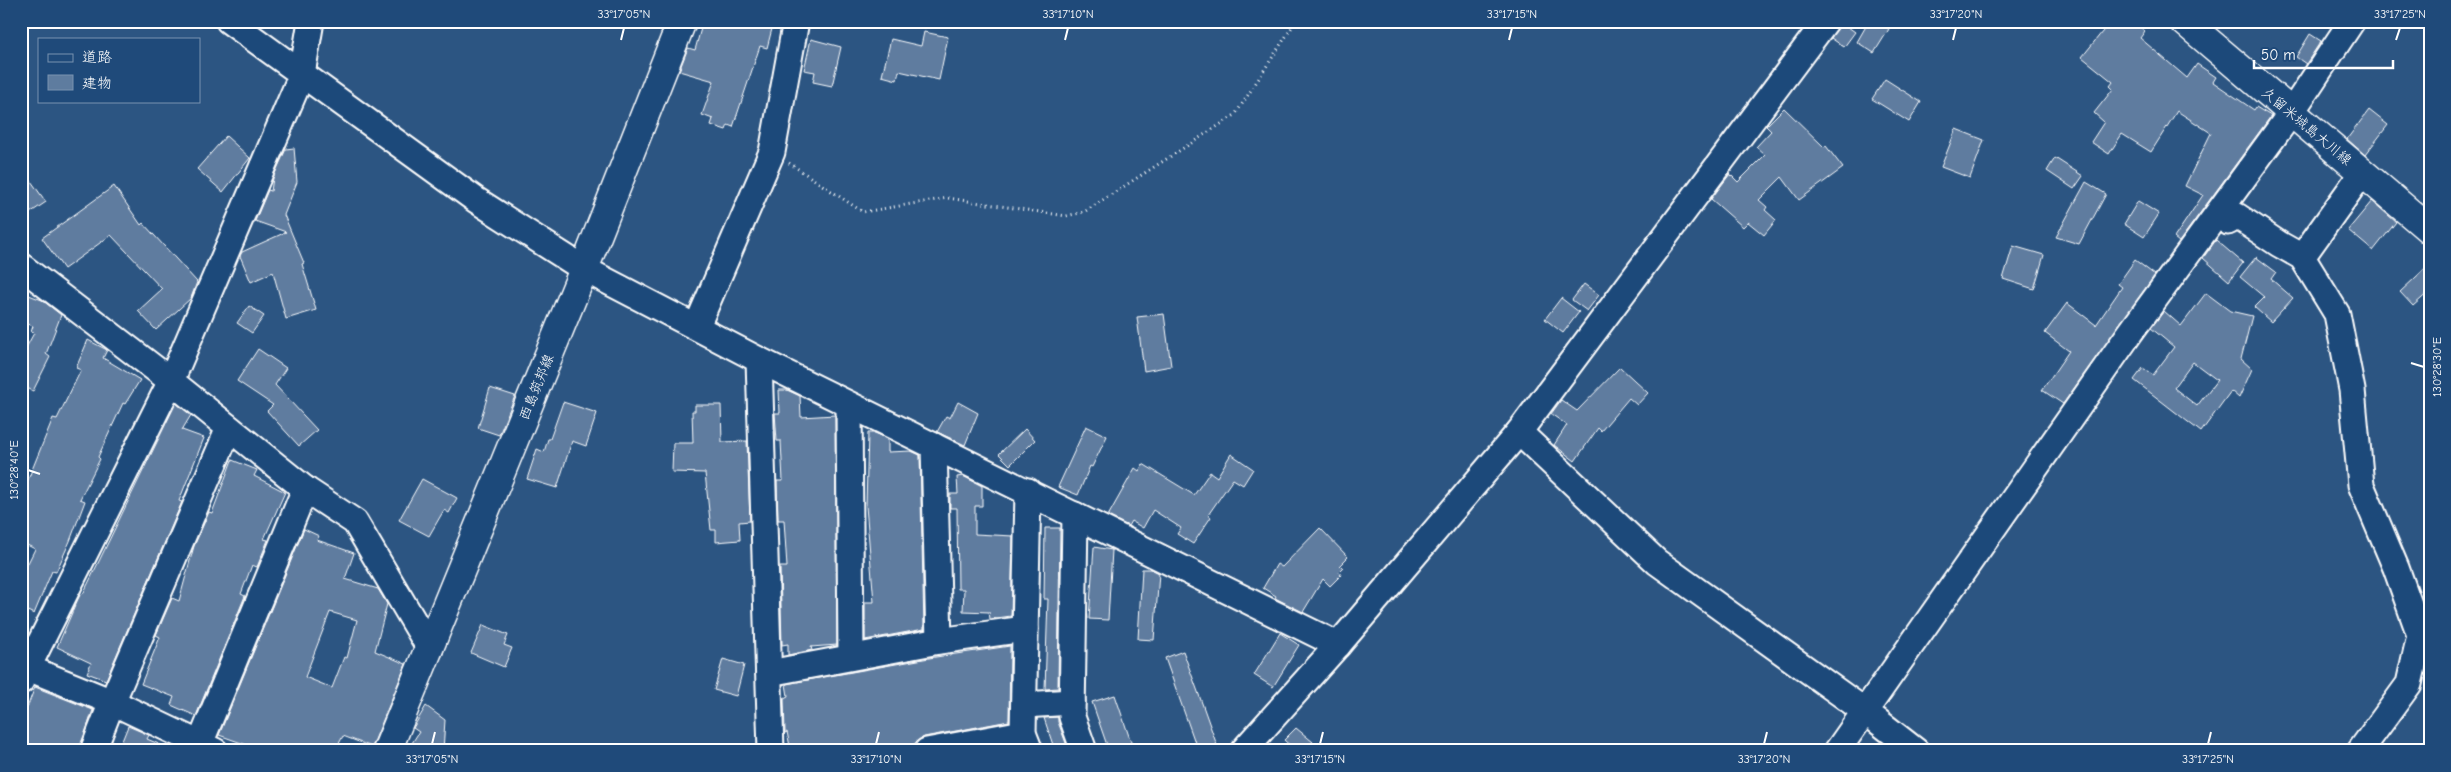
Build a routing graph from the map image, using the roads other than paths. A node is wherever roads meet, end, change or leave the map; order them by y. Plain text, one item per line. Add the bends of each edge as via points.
1 (229, 21) edge
2 (311, 21) edge
3 (682, 21) edge
4 (796, 21) edge
5 (1826, 21) edge
6 (2184, 21) edge
7 (2352, 21) edge
8 (302, 74) junction
9 (2292, 113) junction
10 (2362, 173) junction
11 (2219, 215) junction
12 (2430, 230) edge
13 (2302, 257) junction
14 (21, 266) edge
15 (584, 269) junction
16 (698, 326) junction
17 (759, 360) junction
18 (171, 381) junction
19 (849, 404) junction
20 (229, 428) junction
21 (1519, 432) junction
22 (934, 446) junction
23 (305, 488) junction
24 (1028, 491) junction
25 (1075, 515) junction
26 (1025, 629) junction
27 (939, 641) junction
28 (1338, 645) junction
29 (430, 649) junction
30 (851, 657) junction
31 (23, 670) edge
32 (768, 673) junction
33 (112, 702) junction
34 (1072, 702) junction
35 (1024, 705) junction
36 (1866, 712) junction
37 (1026, 742) edge
38 (204, 748) edge
39 (94, 751) edge
40 (387, 751) edge
41 (771, 751) edge
42 (927, 751) edge
43 (1084, 751) edge
44 (1243, 751) edge
45 (1837, 751) edge
46 (1916, 751) edge
47 (2360, 751) edge

1 - 8 street
2 - 8 street
3 - 15 main road, 西島筑邦線
4 - 16 street via 772,152
5 - 21 street
6 - 9 main road, 久留米城島大川線
7 - 9 street
8 - 15 street via 476,200
8 - 18 street
9 - 10 main road, 久留米城島大川線
9 - 11 street
10 - 12 main road, 久留米城島大川線
10 - 13 street
11 - 13 street via 2228,222 2237,216
11 - 36 street via 2113,358
13 - 47 street via 2337,314 2352,390 2361,484 2420,635 2409,684
14 - 18 street
15 - 16 street
15 - 29 main road, 西島筑邦線
16 - 17 street
17 - 19 street
17 - 32 street
18 - 20 street
18 - 31 street
19 - 22 street
19 - 30 street
20 - 23 street
20 - 33 street
21 - 28 street
21 - 36 street via 1657,562
22 - 24 street
22 - 27 street
23 - 29 street via 355,522
23 - 38 street
24 - 25 street
24 - 26 street
25 - 28 street
25 - 34 street
26 - 27 street
26 - 35 street
27 - 30 street
28 - 44 street
29 - 40 main road, 西島筑邦線
30 - 32 street
31 - 33 street
32 - 41 street
33 - 38 street
33 - 39 street
34 - 35 street
34 - 43 street via 1072,717
35 - 37 street
36 - 45 street
36 - 46 street
37 - 42 street

